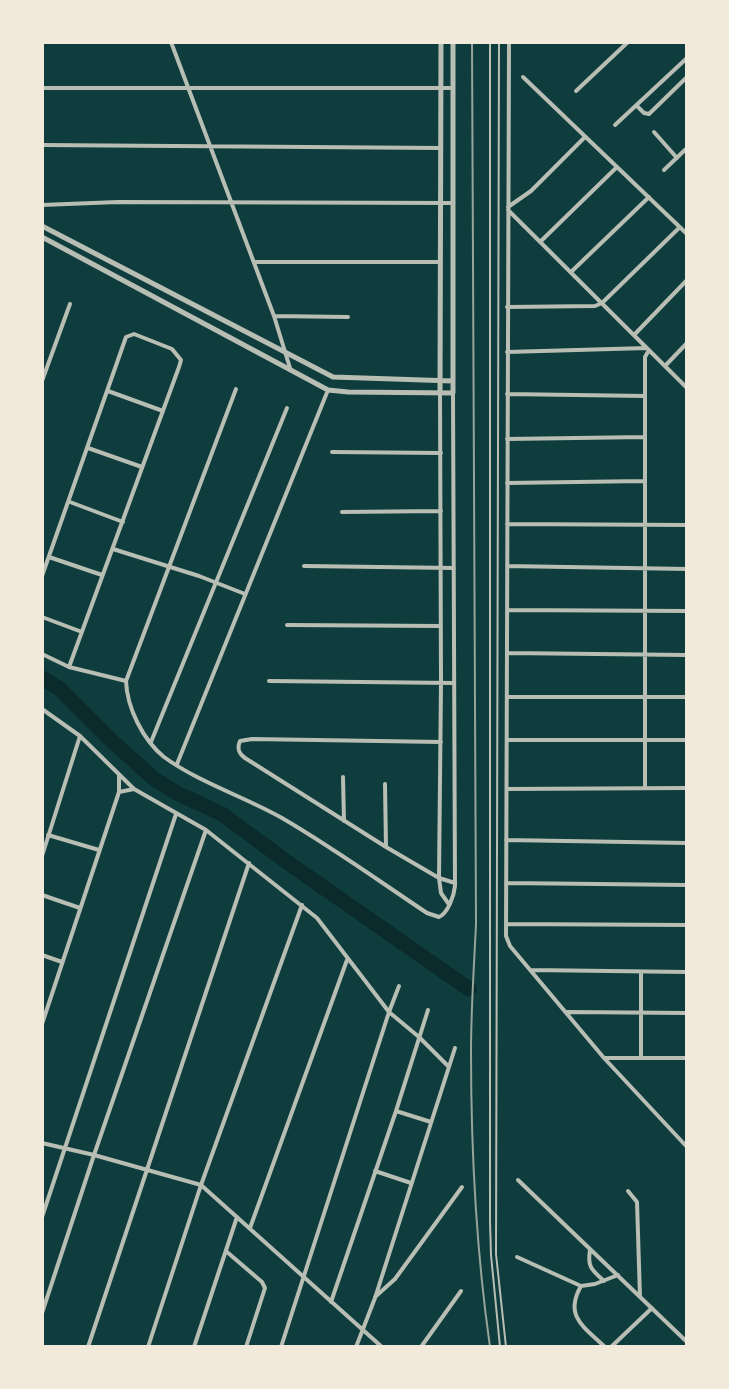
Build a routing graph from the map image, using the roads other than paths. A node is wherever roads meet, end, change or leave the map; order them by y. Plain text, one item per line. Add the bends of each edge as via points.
1 (171, 42) edge
2 (441, 42) edge
3 (453, 42) edge
4 (490, 42) edge
5 (499, 42) edge
6 (509, 42) edge
7 (628, 42) edge
8 (687, 58) edge
9 (523, 77) dead end
10 (687, 77) edge
11 (42, 88) edge
12 (189, 88) junction
13 (453, 88) junction
14 (441, 89) junction
15 (576, 91) dead end
16 (638, 106) junction
17 (615, 125) dead end
18 (654, 132) dead end
19 (585, 136) junction
20 (42, 145) edge
21 (210, 146) junction
22 (440, 148) junction
23 (687, 148) edge
24 (677, 158) junction
25 (617, 167) junction
26 (664, 170) dead end
27 (649, 197) junction
28 (453, 203) junction
29 (232, 204) junction
30 (439, 204) junction
31 (42, 205) edge
32 (507, 208) junction
33 (42, 226) edge
34 (680, 227) junction
35 (687, 234) edge
36 (42, 237) edge
37 (540, 242) junction
38 (254, 262) junction
39 (440, 262) junction
40 (571, 272) junction
41 (687, 280) edge
42 (602, 303) junction
43 (70, 304) dead end
44 (507, 307) junction
45 (274, 316) junction
46 (348, 317) dead end
47 (634, 335) junction
48 (687, 343) edge
49 (648, 349) junction
50 (507, 352) junction
51 (287, 354) junction
52 (664, 366) junction
53 (290, 368) junction
54 (42, 381) edge
55 (440, 381) junction
56 (453, 381) junction
57 (687, 388) edge
58 (236, 389) dead end
59 (328, 390) junction
60 (108, 391) junction
61 (440, 393) junction
62 (453, 393) junction
63 (507, 394) junction
64 (645, 396) junction
65 (287, 408) dead end
66 (163, 411) junction
67 (645, 438) junction
68 (507, 439) junction
69 (88, 448) junction
70 (332, 452) dead end
71 (441, 453) junction
72 (142, 466) junction
73 (645, 481) junction
74 (507, 483) junction
75 (69, 502) junction
76 (441, 511) junction
77 (342, 512) dead end
78 (123, 522) junction
79 (507, 524) junction
80 (645, 525) junction
81 (687, 525) edge
82 (113, 549) junction
83 (49, 557) junction
84 (304, 566) dead end
85 (507, 566) junction
86 (170, 567) junction
87 (441, 567) junction
88 (454, 568) junction
89 (645, 568) junction
90 (687, 569) edge
91 (102, 575) junction
92 (42, 576) edge
93 (217, 583) junction
94 (245, 594) junction
95 (507, 610) junction
96 (645, 610) junction
97 (687, 610) edge
98 (42, 617) edge
99 (287, 625) dead end
100 (441, 626) junction
101 (82, 632) junction
102 (507, 653) junction
103 (42, 654) edge
104 (645, 654) junction
105 (687, 655) edge
106 (69, 667) junction
107 (126, 681) junction
108 (269, 681) dead end
109 (441, 683) junction
110 (454, 683) junction
111 (507, 697) junction
112 (645, 697) junction
113 (687, 697) edge
114 (42, 709) edge
115 (80, 736) junction
116 (507, 740) junction
117 (645, 740) junction
118 (687, 740) edge
119 (151, 742) junction
120 (441, 742) junction
121 (177, 764) junction
122 (119, 775) junction
123 (343, 777) dead end
124 (385, 784) dead end
125 (645, 788) junction
126 (687, 788) edge
127 (134, 789) junction
128 (507, 789) junction
129 (119, 792) junction
130 (176, 814) junction
131 (344, 821) junction
132 (206, 831) junction
133 (48, 835) junction
134 (506, 840) junction
135 (687, 843) edge
136 (386, 848) junction
137 (99, 850) junction
138 (42, 856) edge
139 (249, 863) junction
140 (439, 878) junction
141 (455, 883) junction
142 (507, 884) junction
143 (687, 885) edge
144 (42, 895) edge
145 (448, 903) junction
146 (302, 905) junction
147 (80, 908) junction
148 (506, 924) junction
149 (687, 925) edge
150 (42, 955) edge
151 (348, 959) junction
152 (62, 962) junction
153 (530, 970) junction
154 (641, 972) junction
155 (687, 972) edge
156 (399, 986) dead end
157 (428, 1010) dead end
158 (389, 1012) junction
159 (566, 1012) junction
160 (641, 1013) junction
161 (687, 1013) edge
162 (43, 1016) edge
163 (42, 1024) edge
164 (419, 1037) junction
165 (455, 1048) dead end
166 (604, 1058) junction
167 (641, 1058) junction
168 (687, 1058) edge
169 (449, 1067) junction
170 (396, 1112) junction
171 (431, 1122) junction
172 (42, 1143) edge
173 (687, 1147) edge
174 (65, 1148) junction
175 (94, 1155) junction
176 (146, 1169) junction
177 (375, 1171) junction
178 (518, 1180) dead end
179 (411, 1183) junction
180 (201, 1185) junction
181 (462, 1187) dead end
182 (628, 1191) dead end
183 (237, 1216) junction
184 (42, 1217) edge
185 (250, 1228) junction
186 (591, 1249) junction
187 (227, 1252) junction
188 (517, 1257) dead end
189 (618, 1275) junction
190 (303, 1277) junction
191 (604, 1281) junction
192 (581, 1286) junction
193 (461, 1291) dead end
194 (640, 1297) junction
195 (375, 1298) junction
196 (331, 1302) junction
197 (652, 1308) junction
198 (42, 1313) edge
199 (362, 1330) junction
200 (687, 1342) edge
201 (196, 1346) edge
202 (88, 1347) edge
203 (148, 1347) edge
204 (246, 1347) edge
205 (281, 1347) edge
206 (356, 1347) edge
207 (382, 1347) edge
208 (421, 1347) edge
209 (501, 1347) edge
210 (506, 1347) edge
211 (604, 1347) edge
212 (611, 1347) edge

1 - 12 street
2 - 14 street
3 - 13 street
4 - 209 lane via 490,1221
5 - 210 lane via 496,1254
6 - 32 street
7 - 15 street
8 - 16 street
9 - 19 street
10 - 16 street via 651,112 646,114
11 - 12 street
12 - 14 street
12 - 21 street
13 - 14 street
13 - 28 street
14 - 22 street
16 - 17 street
18 - 24 street
19 - 25 street
19 - 32 street via 531,191
20 - 21 street
21 - 22 street
21 - 29 street
22 - 30 street
23 - 24 street
24 - 26 street
25 - 27 street
25 - 37 street
27 - 34 street
27 - 40 street
28 - 30 street
28 - 56 street
29 - 30 street
29 - 31 street
29 - 38 street
30 - 39 street
32 - 37 street
32 - 44 street
33 - 51 street
34 - 35 street
34 - 42 street
36 - 53 street
37 - 40 street
38 - 39 street
38 - 45 street
39 - 55 street
40 - 42 street
41 - 47 street
42 - 44 street
42 - 47 street
43 - 54 street
44 - 50 street
45 - 46 street
45 - 51 street
47 - 49 street
48 - 52 street
49 - 50 street
49 - 52 street
49 - 64 street
50 - 63 street
51 - 53 street
51 - 55 street via 340,378
52 - 57 street
53 - 59 street
55 - 56 street
55 - 61 street
56 - 62 street
58 - 86 street
59 - 61 street
59 - 94 street
60 - 66 street
60 - 66 street via 126,337 131,333 179,355 181,360
60 - 69 street
61 - 62 street
61 - 71 street
62 - 88 street
63 - 64 street
63 - 68 street
64 - 67 street
65 - 93 street
66 - 72 street
67 - 68 street
67 - 73 street
68 - 74 street
69 - 72 street
69 - 75 street
70 - 71 street
71 - 76 street
72 - 78 street
73 - 74 street
73 - 80 street
74 - 79 street
75 - 78 street
75 - 83 street
76 - 77 street
76 - 87 street
78 - 82 street
79 - 80 street
79 - 85 street
80 - 81 street
80 - 89 street
82 - 86 street
82 - 91 street
83 - 91 street
83 - 92 street
84 - 87 street
85 - 89 street
85 - 95 street
86 - 93 street
86 - 107 street
87 - 88 street
87 - 100 street
88 - 110 street
89 - 90 street
89 - 96 street
91 - 101 street
93 - 94 street
93 - 119 street
94 - 121 street
95 - 96 street
95 - 102 street
96 - 97 street
96 - 104 street
98 - 101 street
99 - 100 street
100 - 109 street
101 - 106 street
102 - 104 street
102 - 111 street
103 - 106 street
104 - 105 street
104 - 112 street
106 - 107 street
107 - 119 street via 131,713
108 - 109 street
109 - 110 street
109 - 120 street
110 - 141 street
111 - 112 street
111 - 116 street
112 - 113 street
112 - 117 street
114 - 115 street
115 - 122 street
115 - 133 street
116 - 117 street
116 - 128 street
117 - 118 street
117 - 125 street
119 - 121 street
120 - 131 street via 240,741 241,755
120 - 140 street
121 - 145 street via 282,818 428,913 444,915
122 - 127 street
122 - 129 street
123 - 131 street
124 - 136 street
125 - 126 street
125 - 128 street
127 - 129 street
127 - 130 street
128 - 134 street
129 - 137 street
130 - 132 street
130 - 174 street
131 - 136 street
132 - 139 street
132 - 175 street
133 - 137 street
133 - 138 street
134 - 135 street
134 - 142 street
136 - 140 street
137 - 147 street
139 - 146 street
139 - 176 street
140 - 141 street
140 - 145 street via 441,893
141 - 145 street
142 - 143 street
142 - 148 street
144 - 147 street
146 - 151 street
146 - 180 street
147 - 152 street
148 - 149 street
148 - 153 street via 510,946
150 - 152 street
151 - 158 street
151 - 185 street
152 - 162 street
153 - 154 street
153 - 159 street
154 - 155 street
154 - 160 street
156 - 158 street
157 - 164 street
158 - 164 street
158 - 190 street
159 - 160 street
159 - 166 street
160 - 161 street
160 - 167 street
162 - 163 street
164 - 169 street
164 - 170 street
165 - 169 street
166 - 167 street
166 - 173 street
167 - 168 street
169 - 171 street
170 - 171 street
170 - 177 street
171 - 179 street
172 - 174 street
174 - 175 street
174 - 184 street
175 - 176 street
175 - 198 street
176 - 180 street
176 - 202 street
177 - 179 street
177 - 196 street
178 - 186 street
179 - 195 street
180 - 183 street
180 - 203 street
181 - 195 street via 395,1279
182 - 194 street via 637,1202
183 - 185 street
183 - 187 street
185 - 190 street
186 - 189 street
186 - 191 street via 588,1262
187 - 201 street
187 - 204 street via 265,1288
188 - 192 street
189 - 191 street
189 - 194 street
190 - 196 street
190 - 205 street
191 - 192 street
192 - 211 street via 574,1297 576,1317
193 - 208 street
194 - 197 street
195 - 199 street
196 - 199 street
197 - 200 street
197 - 212 street
199 - 206 street
199 - 207 street

